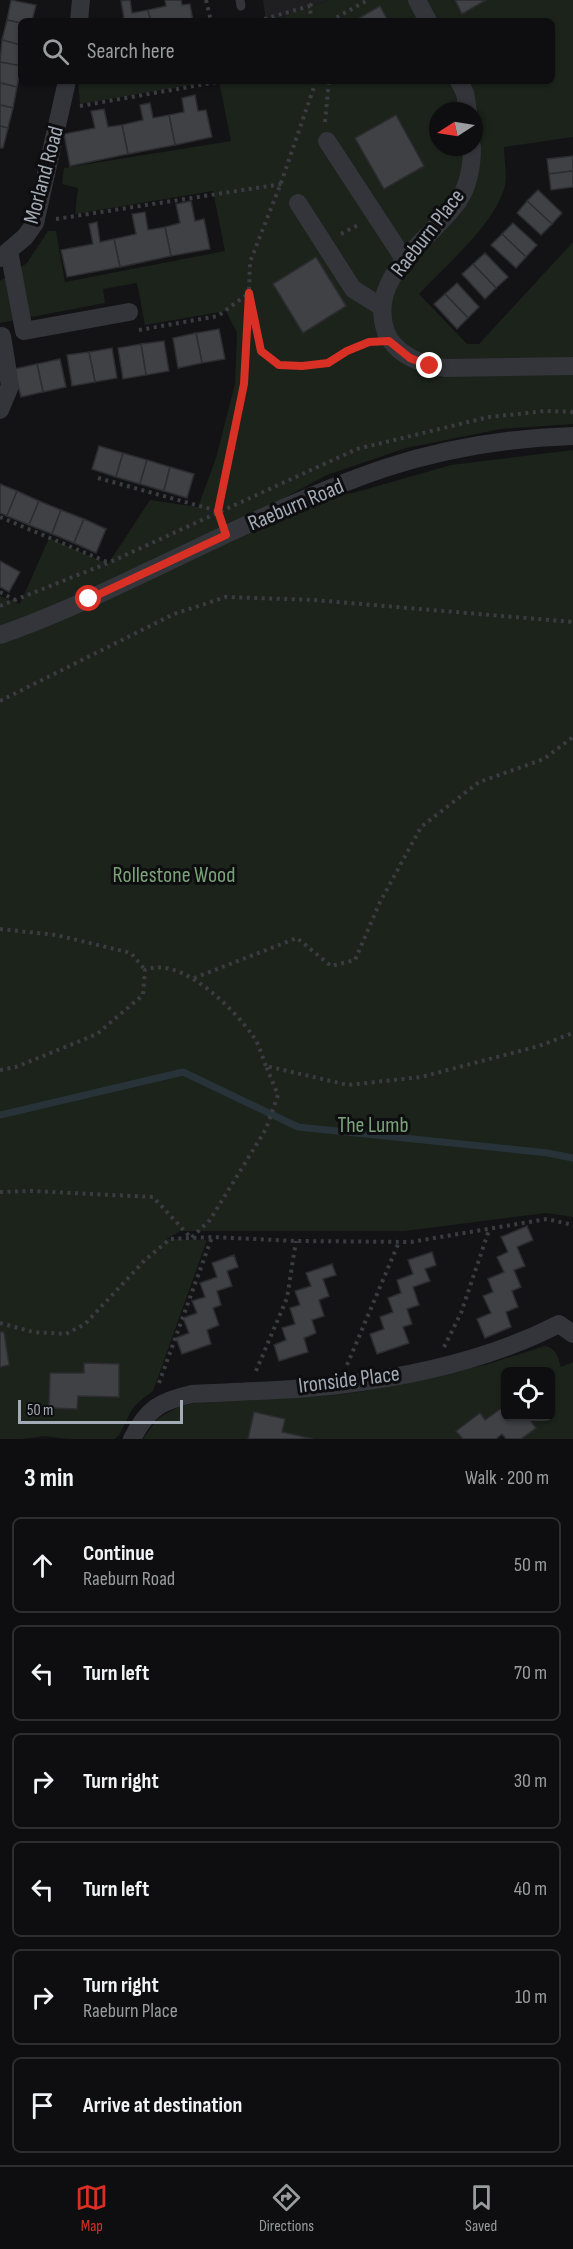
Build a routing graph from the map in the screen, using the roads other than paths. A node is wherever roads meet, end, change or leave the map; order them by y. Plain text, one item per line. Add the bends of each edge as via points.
1 (81, 0) edge
2 (417, 0) edge
3 (79, 18) edge
4 (426, 18) edge
5 (66, 84) edge
6 (460, 84) edge
7 (466, 102) edge
8 (327, 141) road end
9 (472, 156) edge
10 (297, 202) road end
11 (5, 254) edge
12 (404, 259) junction
13 (382, 307) junction
14 (129, 312) road end
15 (24, 331) junction
16 (1, 336) edge
17 (573, 366) edge
18 (0, 410) edge
19 (573, 436) edge
20 (0, 635) edge
21 (573, 1334) edge
22 (132, 1439) edge

1 - 3 street
2 - 4 street
5 - 11 street, Morland Road via 35,223
6 - 7 street
8 - 12 street
9 - 12 street, Raeburn Place via 471,171 460,198
10 - 13 street via 353,290
11 - 15 street
12 - 13 street, Raeburn Place via 385,290
13 - 17 street, Raeburn Place via 389,341 410,358 430,366
14 - 15 street
15 - 16 street
16 - 18 street via 10,386
19 - 20 street, Raeburn Road via 528,437 461,448 386,468
21 - 22 street, Ironside Place via 559,1324 479,1357 339,1385 192,1394 170,1399 155,1406

